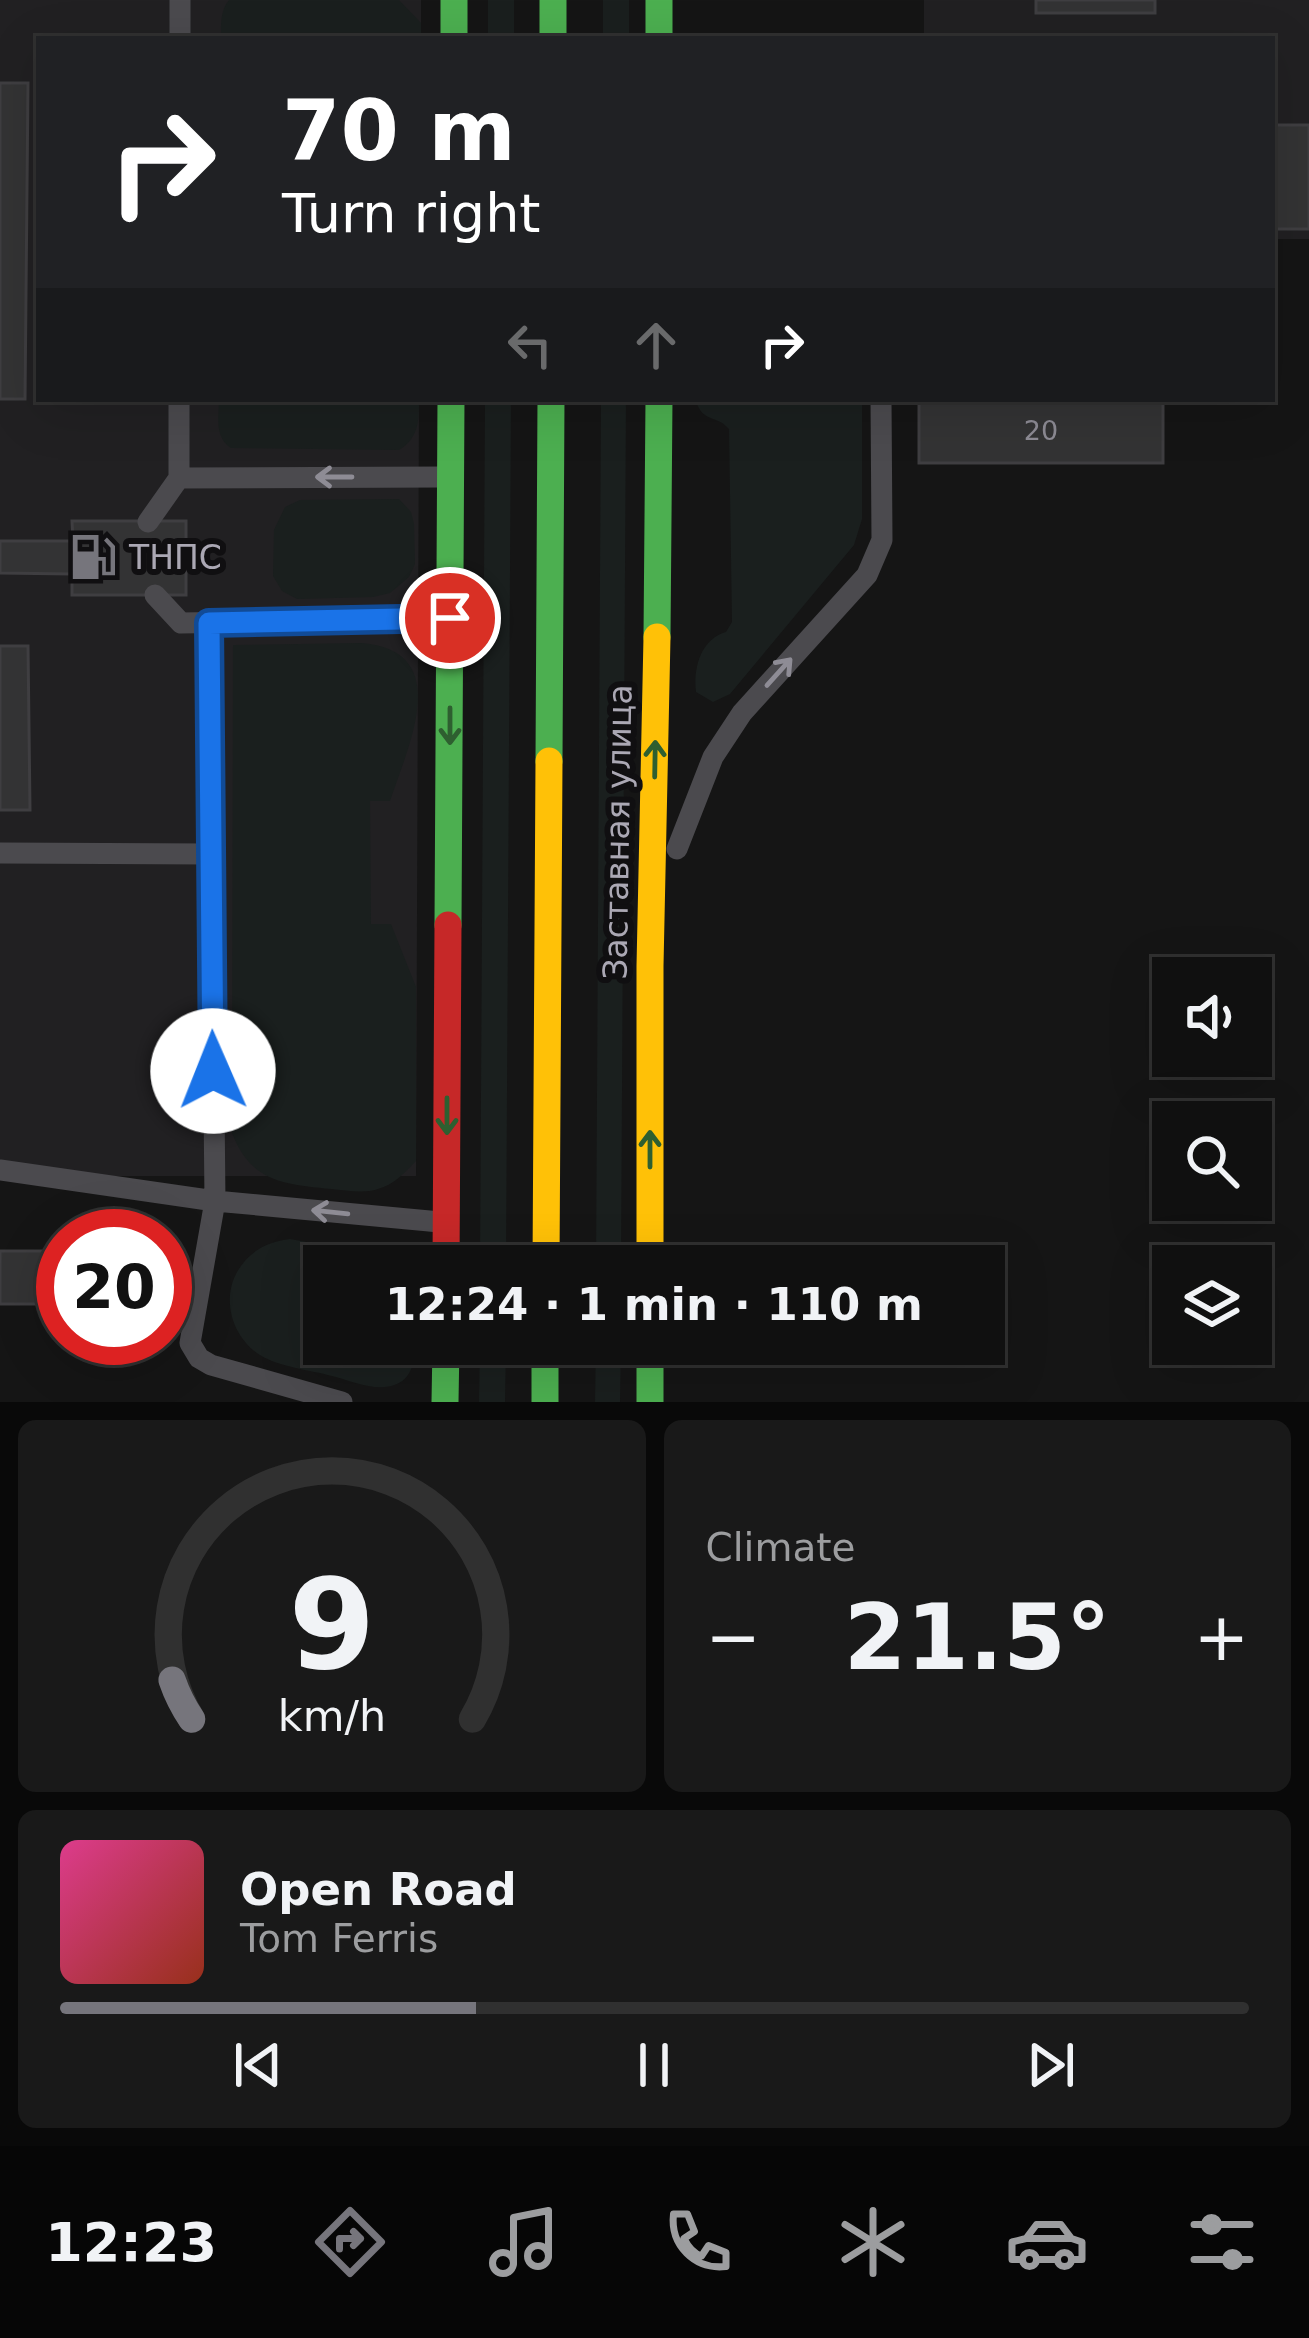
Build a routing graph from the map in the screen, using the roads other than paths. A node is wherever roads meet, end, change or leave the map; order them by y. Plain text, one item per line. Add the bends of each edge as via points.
1 (180, 0) edge
2 (454, 0) edge
3 (553, 0) edge
4 (659, 0) edge
5 (180, 36) edge
6 (454, 36) edge
7 (553, 36) edge
8 (658, 36) edge
9 (179, 402) edge
10 (452, 402) edge
11 (551, 402) edge
12 (659, 402) edge
13 (881, 402) edge
14 (451, 477) junction
15 (179, 478) junction
16 (148, 522) dead end
17 (155, 595) dead end
18 (450, 618) junction
19 (209, 623) junction
20 (0, 853) edge
21 (210, 854) junction
22 (650, 967) junction
23 (0, 1170) edge
24 (215, 1201) junction
25 (447, 1223) junction
26 (446, 1245) edge
27 (546, 1245) edge
28 (650, 1245) edge
29 (446, 1365) edge
30 (545, 1365) edge
31 (650, 1365) edge
32 (342, 1402) edge
33 (446, 1402) edge
34 (545, 1402) edge
35 (650, 1402) edge

1 - 5 lane
2 - 6 main road
3 - 7 main road
4 - 8 main road
9 - 15 lane
10 - 14 main road
11 - 27 main road, Заставная улица
22 -> 12 main road, Заставная улица
22 -> 13 lane via 679,837 713,758 742,713 867,575 882,540
14 -> 15 lane
14 - 18 main road
15 - 16 lane
17 - 19 lane via 181,623
18 - 19 lane
18 -> 25 main road
19 - 21 lane
20 - 21 lane
21 - 24 lane
28 -> 22 main road, Заставная улица
23 - 24 lane
25 -> 24 lane
24 - 32 lane via 190,1343 199,1358
25 - 26 main road
29 - 33 main road
30 - 34 main road
31 - 35 main road

